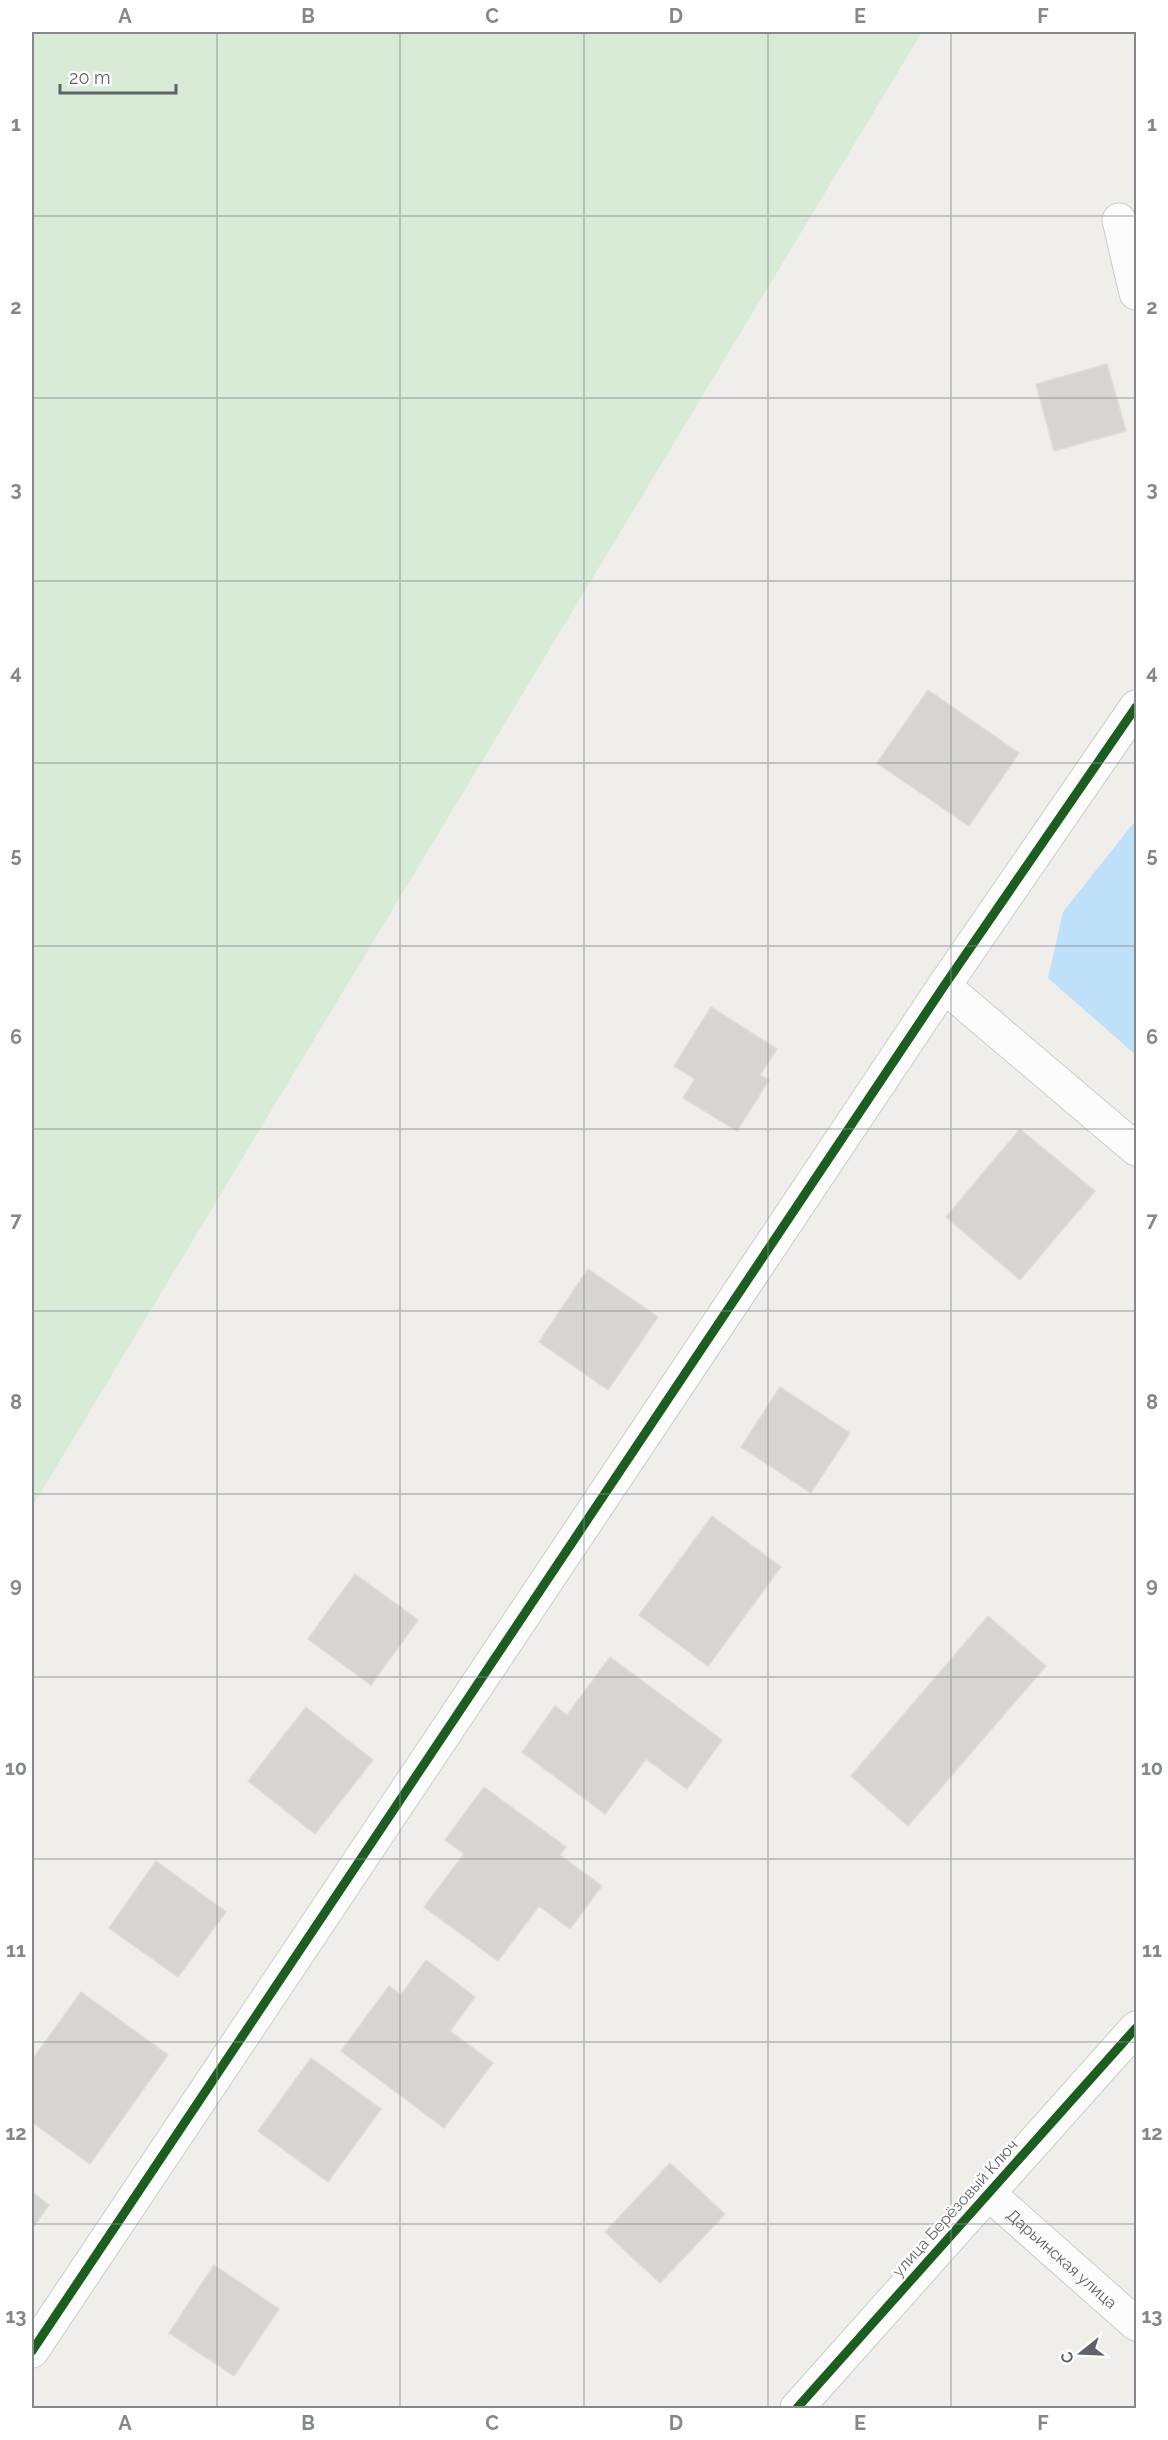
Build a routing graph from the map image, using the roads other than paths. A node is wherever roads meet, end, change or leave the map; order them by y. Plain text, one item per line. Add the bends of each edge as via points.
1 (1119, 220) dead end
2 (1137, 293) edge
3 (1137, 707) edge
4 (944, 986) junction
5 (1137, 1149) edge
6 (1137, 2028) edge
7 (988, 2193) junction
8 (1137, 2324) edge
9 (32, 2351) edge
10 (797, 2409) edge

1 - 2 street
3 - 4 street
4 - 5 street
4 - 9 street
6 - 7 street, улица Берёзовый Ключ
7 - 8 street, Дарьинская улица
7 - 10 street, улица Берёзовый Ключ

